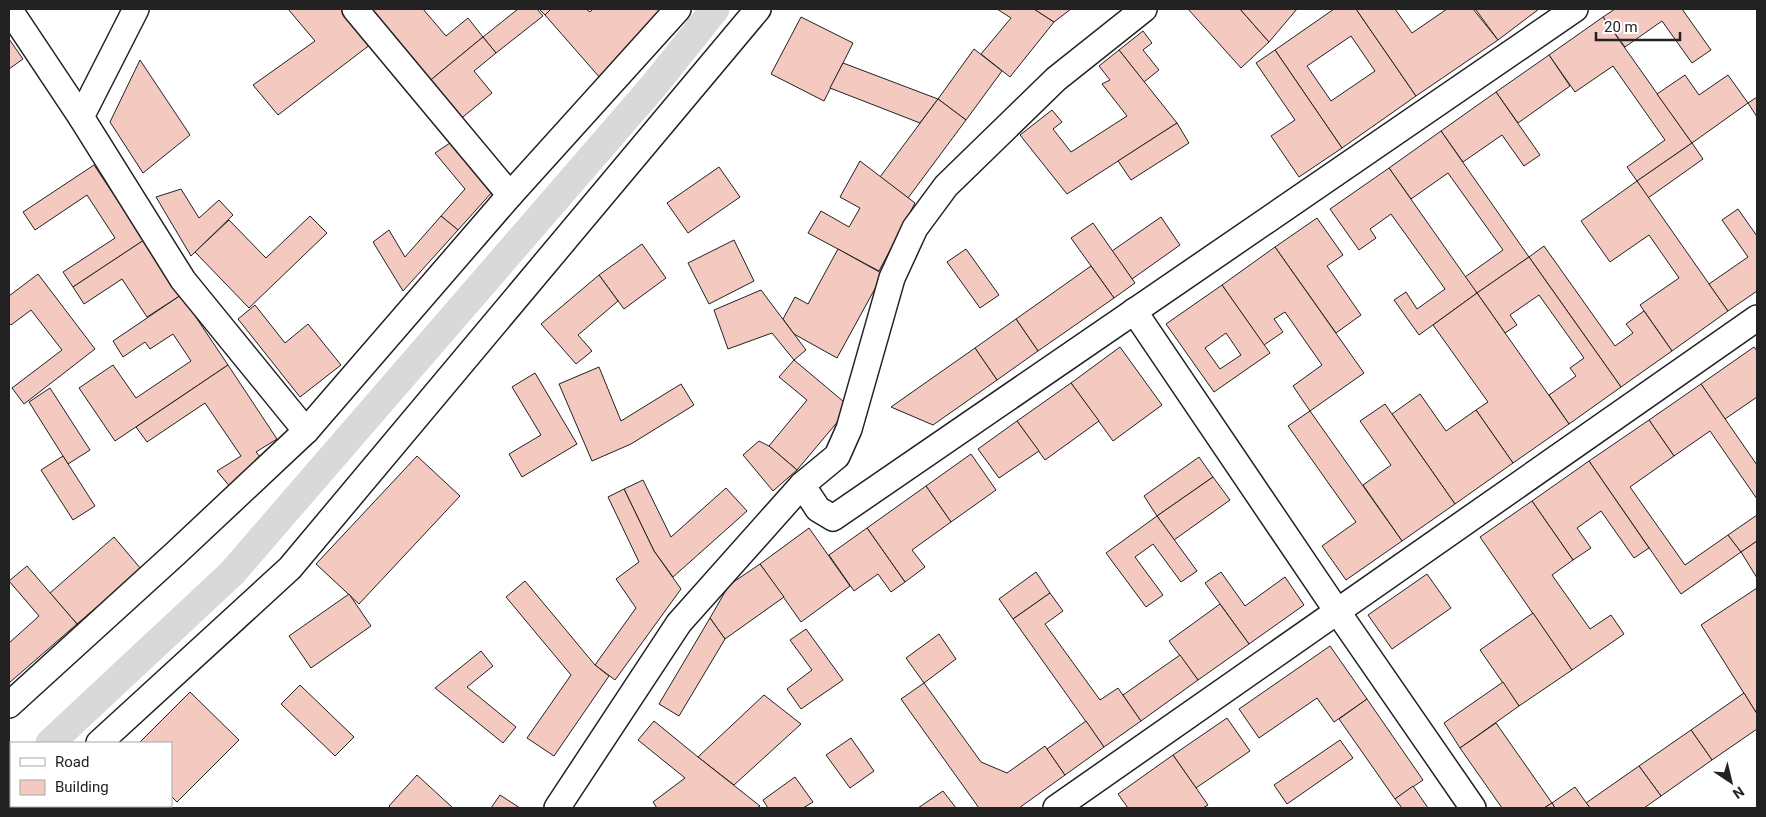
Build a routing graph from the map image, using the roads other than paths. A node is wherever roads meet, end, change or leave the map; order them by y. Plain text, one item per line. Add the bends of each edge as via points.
1 (9, 9) edge
2 (136, 9) edge
3 (355, 9) edge
4 (678, 9) edge
5 (758, 9) edge
6 (1144, 9) edge
7 (1575, 9) edge
8 (81, 116) junction
9 (510, 195) junction
10 (1134, 311) junction
11 (1757, 318) edge
12 (306, 431) junction
13 (802, 485) junction
14 (1336, 611) junction
15 (9, 705) edge
16 (100, 742) edge
17 (557, 808) edge
18 (1056, 808) edge
19 (1472, 808) edge

1 - 8 street
2 - 8 street
3 - 9 street
4 - 9 street
5 - 16 street via 290,568
6 - 13 street via 1056,79 946,186 914,228 892,278 849,429 837,456
7 - 10 street
8 - 12 street via 184,280
9 - 12 street
10 - 13 street via 833,518 818,509
10 - 14 street
11 - 14 street
12 - 15 street
13 - 17 street via 679,623
14 - 18 street
14 - 19 street

